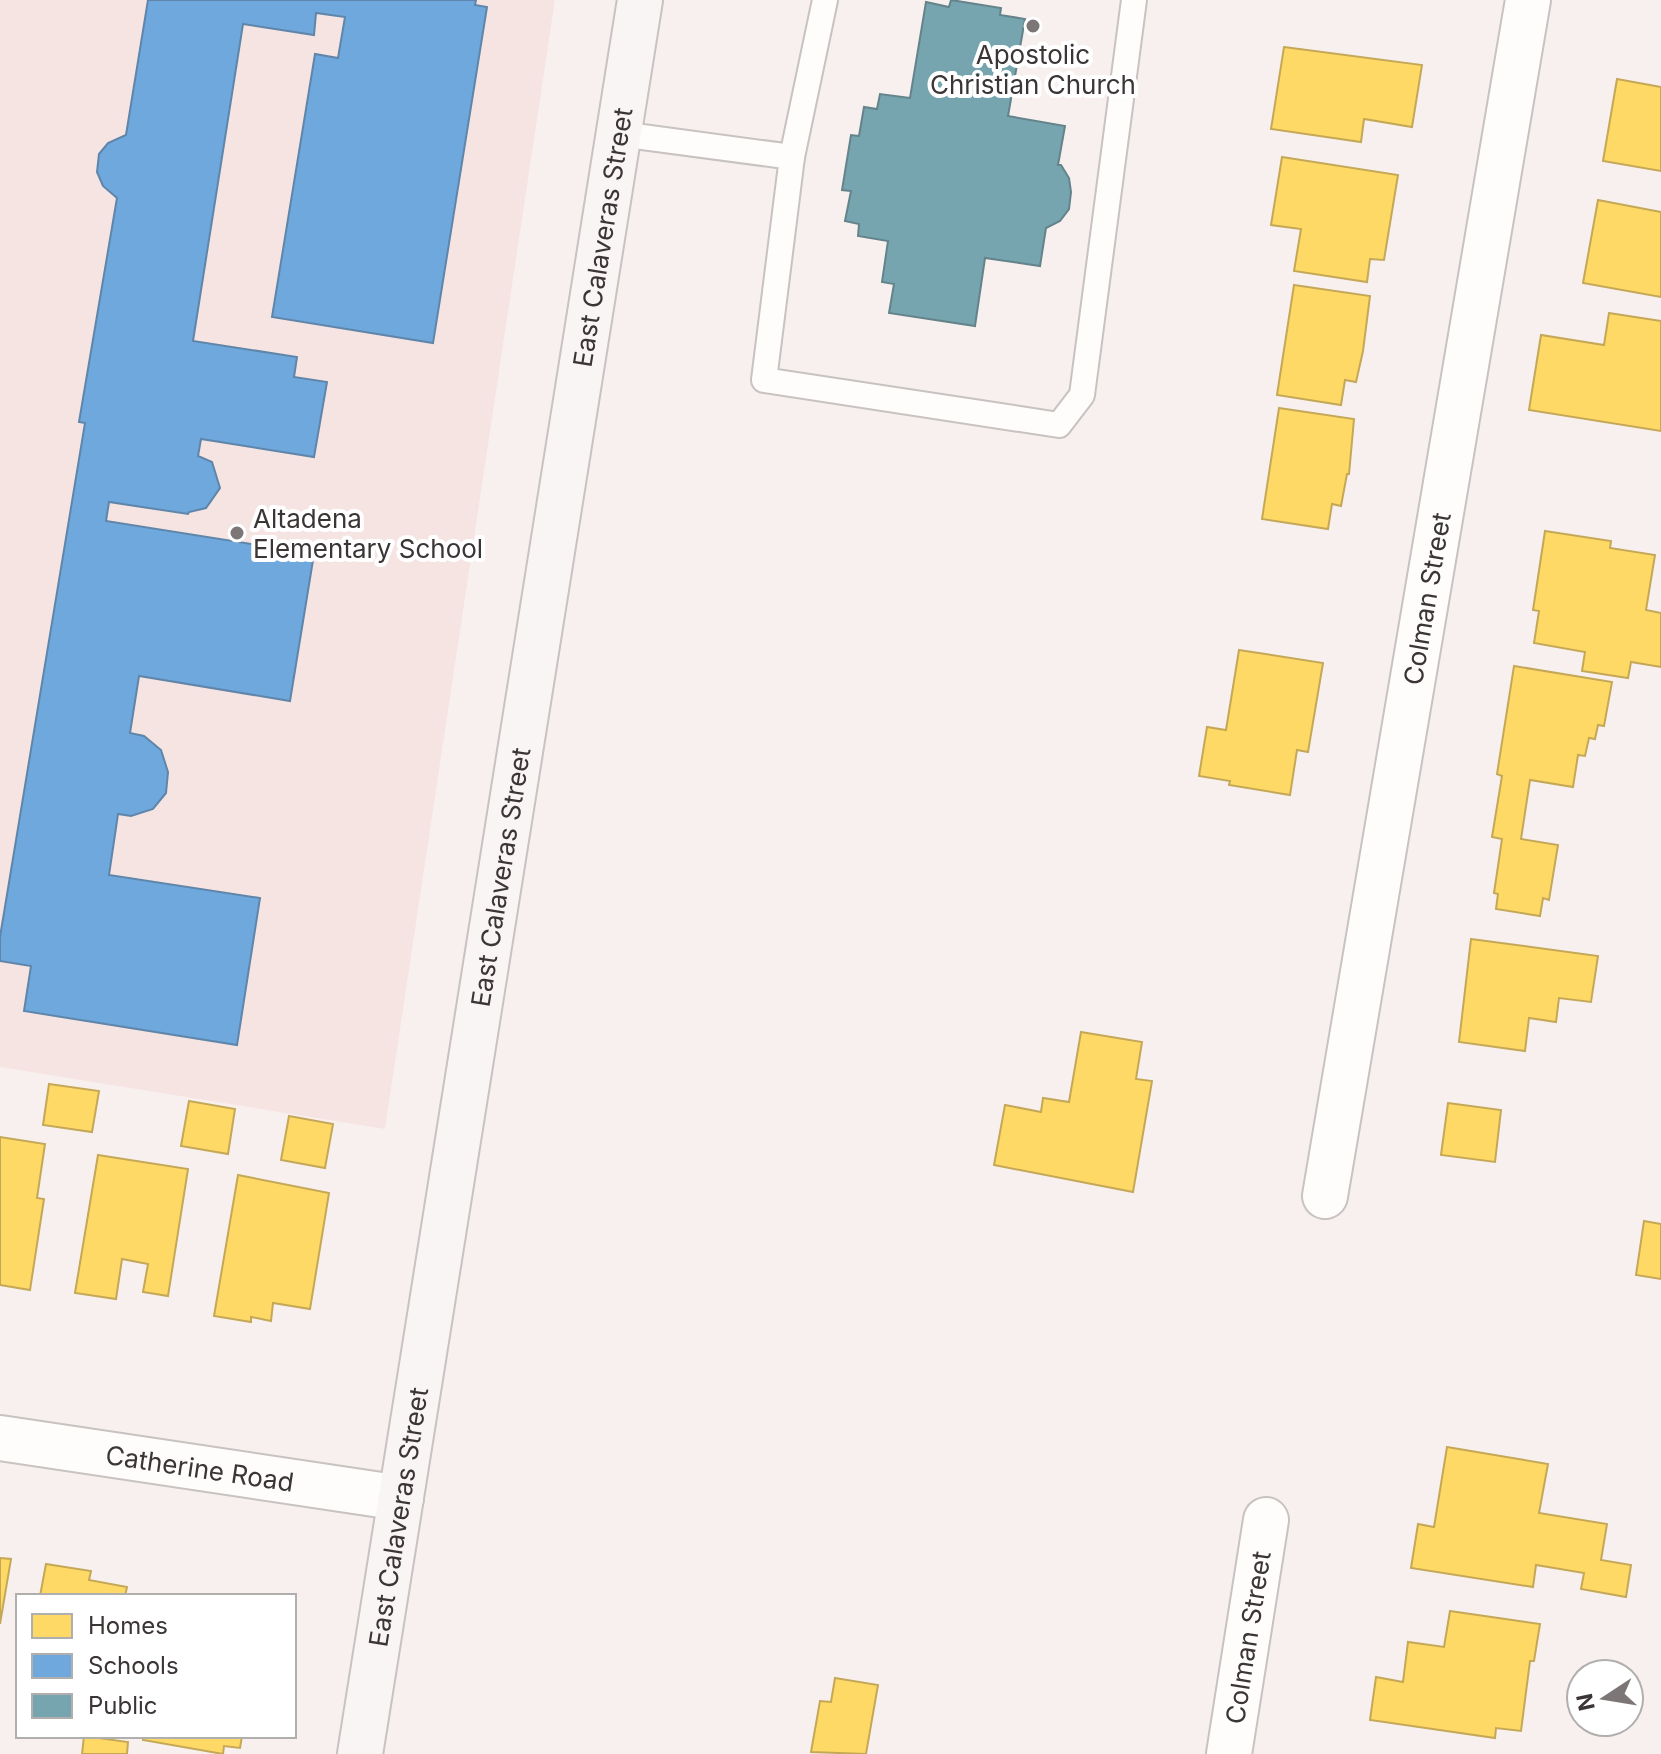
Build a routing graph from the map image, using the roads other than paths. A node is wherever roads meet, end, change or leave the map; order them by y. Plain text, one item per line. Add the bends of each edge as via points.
1 (640, 0) edge
2 (825, 0) edge
3 (1134, 0) edge
4 (1528, 0) edge
5 (620, 134) junction
6 (792, 157) junction
7 (1325, 1196) dead end
8 (0, 1438) edge
9 (401, 1498) junction
10 (1266, 1520) dead end
11 (360, 1754) edge
12 (1229, 1754) edge

1 - 5 street, East Calaveras Street
2 - 6 lane
3 - 6 lane via 1082,395 1059,425 764,380
4 - 7 street, Colman Street
5 - 6 lane
5 - 9 street, East Calaveras Street
8 - 9 street, Catherine Road
9 - 11 street, East Calaveras Street
10 - 12 street, Colman Street

